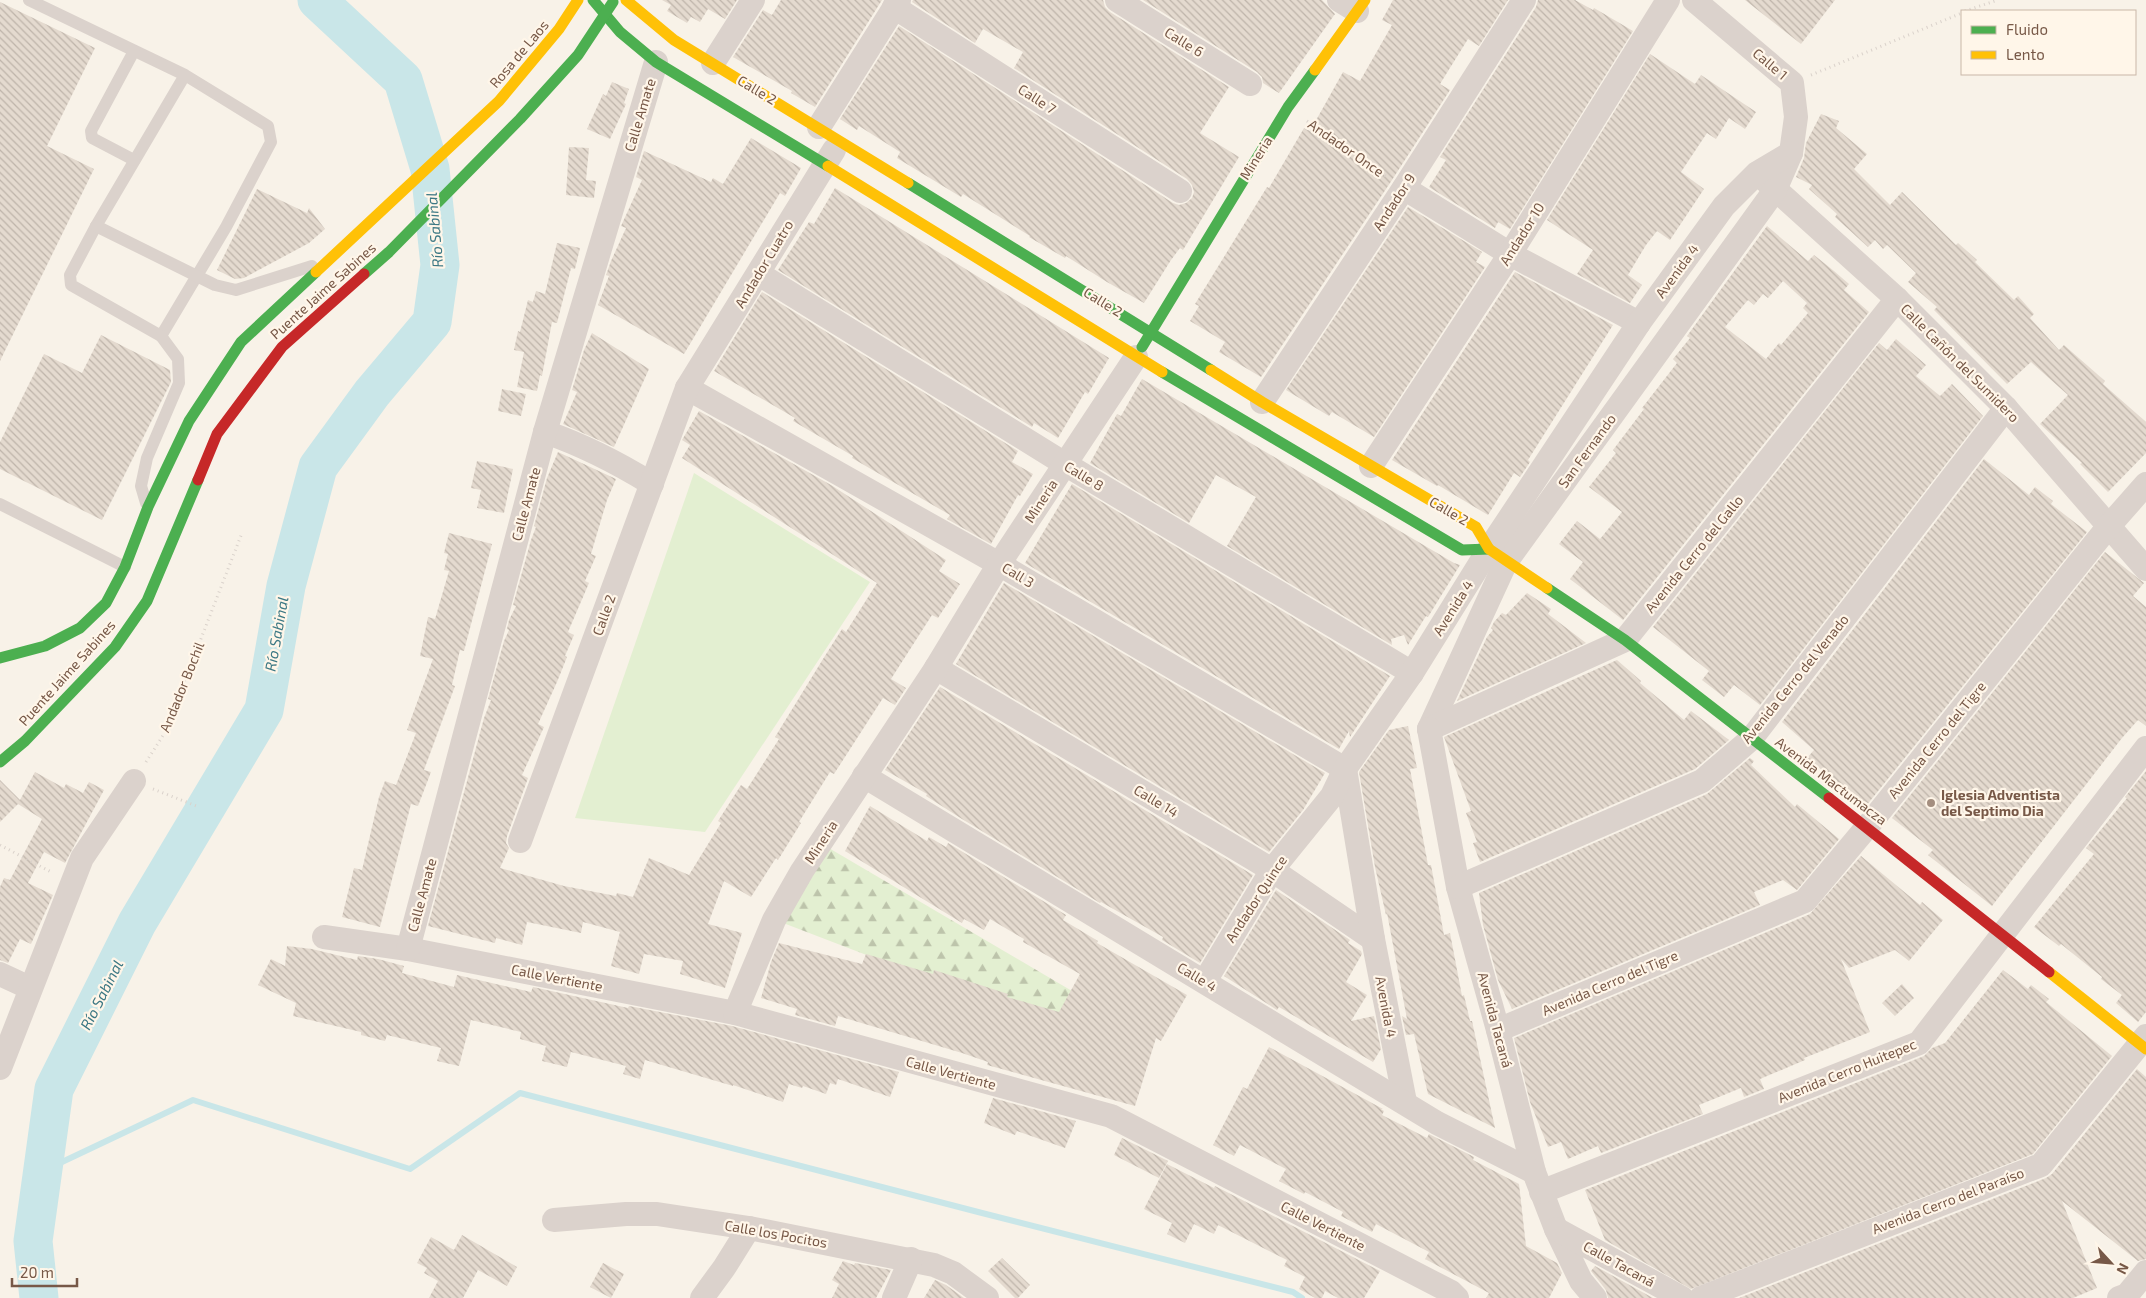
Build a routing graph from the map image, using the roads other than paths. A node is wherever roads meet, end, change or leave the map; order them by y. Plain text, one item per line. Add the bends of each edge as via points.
1 (29, 0) edge
2 (578, 0) edge
3 (593, 0) edge
4 (614, 0) edge
5 (626, 0) edge
6 (753, 0) edge
7 (1117, 0) edge
8 (1524, 0) edge
9 (1668, 0) edge
10 (1694, 0) edge
11 (896, 3) edge
12 (1354, 4) edge
13 (604, 16) junction
14 (134, 51) junction
15 (656, 62) junction
16 (713, 63) junction
17 (185, 75) junction
18 (1250, 84) dead end
19 (499, 101) joint
20 (819, 127) junction
21 (840, 140) junction
22 (1791, 153) junction
23 (134, 160) junction
24 (825, 164) junction
25 (1757, 173) junction
26 (1404, 188) junction
27 (1775, 190) junction
28 (1180, 191) dead end
29 (96, 226) junction
30 (1510, 254) junction
31 (328, 261) junction
32 (759, 274) junction
33 (196, 276) junction
34 (1897, 299) junction
35 (1639, 323) junction
36 (1152, 332) junction
37 (161, 336) junction
38 (1136, 357) junction
39 (687, 388) junction
40 (1262, 402) junction
41 (2006, 408) junction
42 (545, 432) junction
43 (1065, 464) junction
44 (1371, 466) junction
45 (652, 484) junction
46 (2146, 484) edge
47 (0, 504) edge
48 (148, 507) junction
49 (2108, 527) junction
50 (1498, 556) junction
51 (999, 564) junction
52 (125, 567) junction
53 (2146, 569) edge
54 (1625, 640) junction
55 (0, 658) edge
56 (936, 668) junction
57 (1412, 673) junction
58 (1429, 729) junction
59 (1751, 738) junction
60 (2146, 748) edge
61 (0, 762) edge
62 (1345, 770) junction
63 (864, 776) junction
64 (134, 781) road end
65 (1867, 827) junction
66 (520, 841) dead end
67 (1272, 870) junction
68 (1458, 887) junction
69 (2002, 935) junction
70 (324, 937) dead end
71 (1373, 939) junction
72 (408, 949) junction
73 (0, 974) edge
74 (1205, 982) junction
75 (30, 988) junction
76 (735, 1013) junction
77 (1498, 1030) junction
78 (2144, 1043) edge
79 (0, 1068) edge
80 (1405, 1102) junction
81 (1538, 1182) junction
82 (554, 1220) dead end
83 (749, 1228) junction
84 (1556, 1229) junction
85 (911, 1259) junction
86 (2146, 1272) edge
87 (1582, 1292) edge
88 (702, 1298) edge
89 (894, 1298) edge
90 (987, 1298) edge
91 (1457, 1298) edge
92 (1682, 1298) edge
93 (1701, 1298) edge
94 (2119, 1298) edge

1 - 14 lane
2 - 19 street, Rosa de Laos via 560,29
3 - 13 street, Calle 2
4 - 13 street, Puente Jaime Sabines
5 - 16 street, Calle 2 via 674,40
6 - 16 street
7 - 18 street, Calle 6
8 - 26 street, Andador 9
9 - 30 street, Andador 10
10 - 22 street, Calle 1 via 1792,83 1796,117
11 - 20 street
11 - 28 street, Calle 7
12 - 36 street, Mineria
13 - 15 street, Calle 2
13 - 61 street, Puente Jaime Sabines via 578,56 520,119 389,252 282,347 217,434 146,601 115,647 25,741
14 - 17 lane
14 - 23 lane via 91,130 92,138
15 - 24 street, Calle 2
15 - 42 street, Calle Amate
16 - 20 street, Calle 2
17 - 23 lane
17 - 33 lane via 268,126 271,142
19 - 31 street, Puente Jaime Sabines
20 - 21 street, Calle 2
21 - 24 street, Andador Cuatro
21 - 36 street, Calle 2
22 - 25 street
22 - 27 street, Calle 1
23 - 29 lane
24 - 32 street, Andador Cuatro
24 - 38 street, Calle 2
25 - 27 street, Calle Cañón del Sumidero
25 - 35 street, Avenida 4 via 1724,206
26 - 30 street
26 - 40 street, Andador 9
27 - 34 street, Calle Cañón del Sumidero
27 - 50 street, San Fernando
29 - 33 lane
29 - 37 lane via 70,275 71,285
30 - 35 street
30 - 44 street, Andador 10
31 - 33 lane via 236,290
31 - 48 street, Puente Jaime Sabines via 242,342 189,421
32 - 39 street, Andador Cuatro
32 - 43 street, Calle 8
33 - 37 lane
34 - 41 street, Calle Cañón del Sumidero
34 - 54 street, Avenida Cerro del Gallo
35 - 50 street, Avenida 4
36 - 38 street, Mineria
36 - 40 street, Calle 2
37 - 48 lane via 178,359 179,383 147,458 141,486
38 - 43 street, Mineria
38 - 50 street, Calle 2 via 1462,550
39 - 45 street, Calle 2
39 - 51 street, Call 3
40 - 44 street, Calle 2
41 - 49 street, Calle Cañón del Sumidero
41 - 59 street, Avenida Cerro del Venado
42 - 45 street via 572,441
42 - 72 street, Calle Amate
43 - 51 street, Mineria
43 - 57 street, Calle 8
44 - 50 street, Calle 2 via 1476,527
45 - 66 street, Calle 2
46 - 49 street, Avenida Cerro del Tigre
47 - 52 lane
48 - 52 street, Puente Jaime Sabines
49 - 53 street, Calle Cañón del Sumidero
49 - 65 street, Avenida Cerro del Tigre
50 - 54 street, Avenida Mactumacza
50 - 57 street, Avenida 4
50 - 58 street, San Fernando
51 - 56 street, Mineria
51 - 62 street, Call 3
52 - 55 street, Puente Jaime Sabines via 106,603 80,628 46,646
54 - 58 street, Avenida Cerro del Gallo
54 - 59 street, Avenida Mactumacza
56 - 63 street, Mineria
56 - 67 street, Calle 14
57 - 62 street, Avenida 4
58 - 68 street, Avenida Tacaná
59 - 65 street, Avenida Mactumacza
59 - 68 street, Avenida Cerro del Venado via 1702,781
60 - 69 street, Avenida Cerro Huitepec
62 - 67 street, Andador Quince via 1332,796
62 - 71 street, Avenida 4
63 - 74 street, Calle 4
63 - 76 street, Mineria via 774,920
64 - 75 street via 82,858
65 - 69 street, Avenida Mactumacza
65 - 77 street, Avenida Cerro del Tigre via 1805,901
67 - 71 street, Calle 14
67 - 74 street, Andador Quince
68 - 77 street, Avenida Tacaná
69 - 78 street, Avenida Mactumacza
69 - 81 street, Avenida Cerro Huitepec via 1919,1043
70 - 72 street, Calle Vertiente
71 - 80 street, Avenida 4
72 - 76 street, Calle Vertiente
73 - 75 street
74 - 80 street, Calle 4
75 - 79 street
76 - 91 street, Calle Vertiente via 1111,1116
77 - 81 street, Avenida Tacaná
78 - 93 street, Avenida Cerro del Paraíso via 2041,1165
80 - 81 street, Calle 4
81 - 84 street, Avenida Tacaná
82 - 83 street, Calle los Pocitos via 657,1214
83 - 85 street, Calle los Pocitos
83 - 88 street
84 - 87 street, Avenida Tacaná
84 - 92 street, Calle Tacaná
85 - 89 street
85 - 90 street, Calle los Pocitos via 953,1273
86 - 94 street via 2127,1295

